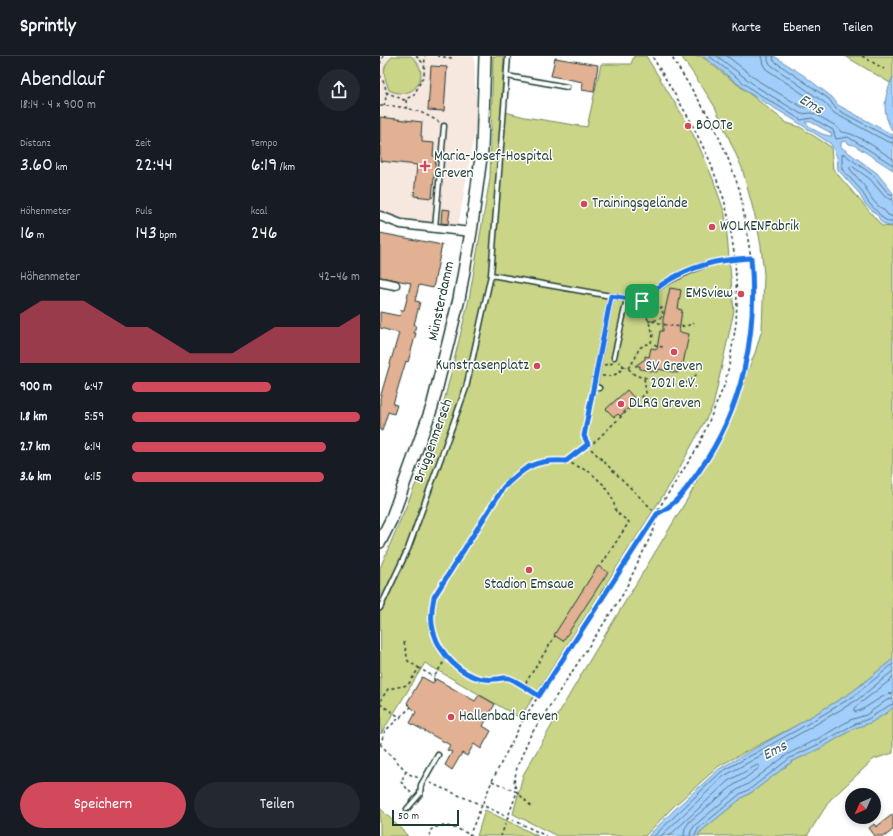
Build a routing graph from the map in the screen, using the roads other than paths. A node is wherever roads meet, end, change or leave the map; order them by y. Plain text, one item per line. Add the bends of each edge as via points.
1 (486, 56) edge
2 (508, 56) edge
3 (507, 76) junction
4 (567, 87) dead end
5 (444, 126) road end
6 (380, 216) edge
7 (435, 228) junction
8 (471, 232) junction
9 (704, 265) road end
10 (491, 275) junction
11 (380, 282) edge
12 (395, 285) dead end
13 (611, 296) junction
14 (627, 299) junction
15 (614, 357) dead end
16 (600, 388) dead end
17 (380, 542) edge
18 (380, 608) edge
19 (438, 755) dead end
20 (407, 809) dead end

1 - 8 main road, Münsterdamm via 482,150
2 - 3 lane, Brüggenmersch
3 - 4 lane
3 - 10 lane, Brüggenmersch
5 - 7 lane
6 - 7 street via 401,224
7 - 8 street
8 - 17 main road, Münsterdamm via 459,299 432,407 391,520
9 - 14 lane via 667,281 642,301
10 - 13 lane
10 - 18 lane, Brüggenmersch via 466,388 408,549
11 - 12 street
13 - 14 lane
13 - 16 lane via 595,377 594,386
14 - 15 lane
19 - 20 lane via 421,784 420,794

